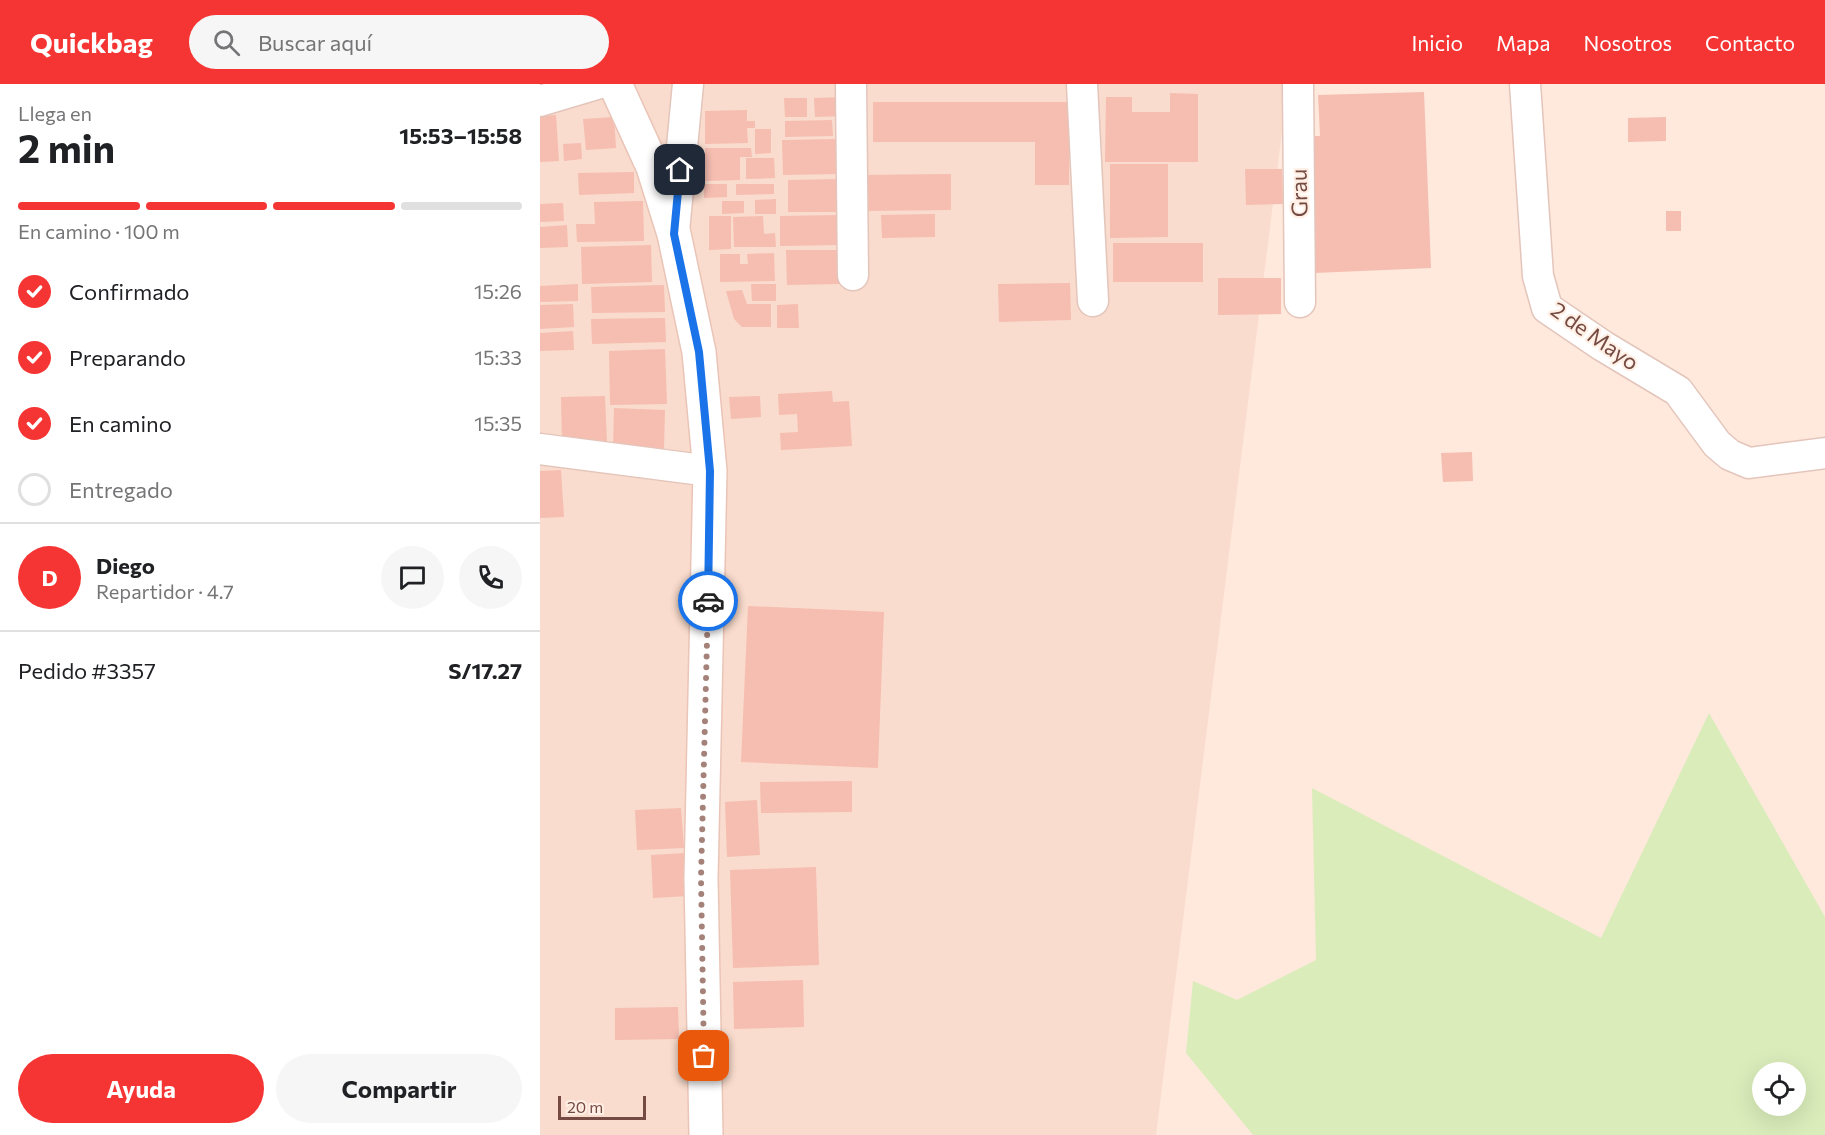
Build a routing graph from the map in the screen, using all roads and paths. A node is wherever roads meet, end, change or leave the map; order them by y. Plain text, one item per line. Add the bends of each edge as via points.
1 (597, 84) edge
2 (615, 84) edge
3 (688, 84) edge
4 (851, 84) edge
5 (1082, 84) edge
6 (1298, 84) edge
7 (1525, 84) edge
8 (540, 101) edge
9 (674, 234) junction
10 (853, 275) dead end
11 (1093, 301) dead end
12 (1300, 302) dead end
13 (540, 449) edge
14 (1825, 453) edge
15 (710, 471) junction
16 (706, 1135) edge

1 - 8 street
2 - 9 street via 652,167
3 - 9 street
4 - 10 street
5 - 11 street
6 - 12 street, Grau
7 - 14 street, 2 de Mayo via 1538,276 1547,308 1678,392 1717,444 1740,460 1749,463
9 - 15 street via 699,352
13 - 15 street
15 - 16 street via 701,878

